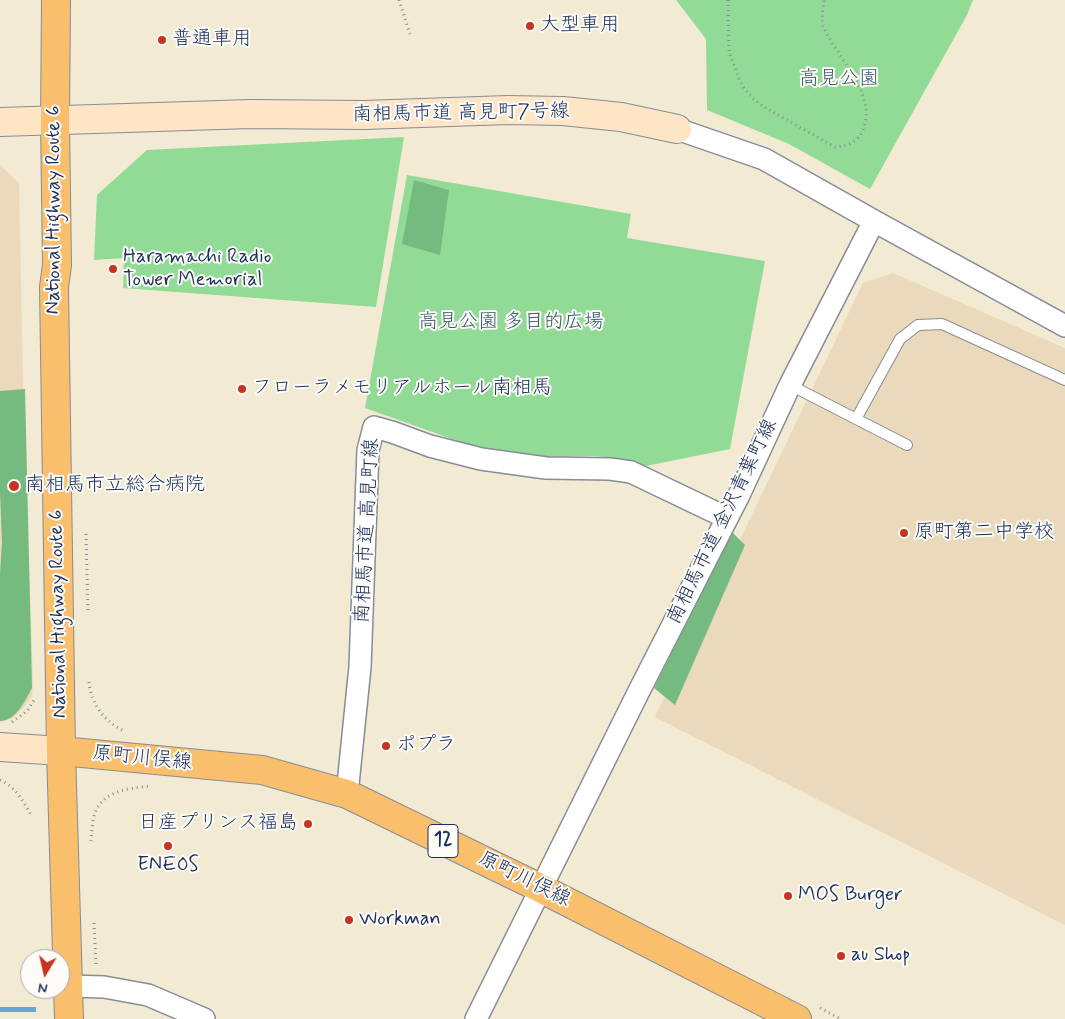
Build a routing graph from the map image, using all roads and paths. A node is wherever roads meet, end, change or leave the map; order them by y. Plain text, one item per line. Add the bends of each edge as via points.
1 (56, 0) edge
2 (399, 0) edge
3 (728, 0) edge
4 (824, 0) edge
5 (410, 34) dead end
6 (55, 121) junction
7 (0, 122) edge
8 (677, 129) joint
9 (874, 221) junction
10 (1065, 326) edge
11 (1065, 380) edge
12 (790, 385) junction
13 (856, 419) junction
14 (907, 445) dead end
15 (727, 518) junction
16 (86, 534) dead end
17 (88, 612) dead end
18 (89, 682) dead end
19 (36, 697) dead end
20 (127, 732) dead end
21 (2, 743) edge
22 (62, 751) junction
23 (0, 780) edge
24 (153, 786) dead end
25 (347, 794) junction
26 (96, 810) dead end
27 (32, 817) dead end
28 (540, 888) junction
29 (67, 949) edge
30 (70, 986) edge
31 (68, 999) edge
32 (69, 1019) edge
33 (204, 1019) edge
34 (476, 1019) edge
35 (797, 1019) edge

1 - 6 main road, National Highway Route 6
2 - 5 path
3 - 4 path via 729,51 744,88 752,98 775,114 828,143 844,146 861,134 866,122 866,104 824,26
6 - 7 street, 南相馬市道 高見町7号線
6 - 8 street, 南相馬市道 高見町7号線 via 251,114 554,110 620,117
6 - 22 main road, National Highway Route 6 via 57,266 54,288
8 - 9 street, 南相馬市道 高見町7号線 via 764,159
9 - 10 street
9 - 12 street, 南相馬市道 金沢青葉町線
11 - 13 lane via 942,324 918,325 900,339
12 - 13 lane
12 - 15 street, 南相馬市道 金沢青葉町線
13 - 14 lane
15 - 25 street, 南相馬市道 高見町線 via 631,472 546,468 481,459 374,427 368,450 360,667
15 - 28 street, 南相馬市道 金沢青葉町線
16 - 17 path
18 - 20 path via 95,706 104,717
19 - 21 path via 27,711 13,722
21 - 22 street
22 - 25 main road, 原町川俣線 / 12 via 262,770
22 - 29 main road, National Highway Route 6
23 - 27 path via 17,793
24 - 26 path via 124,789 105,798
25 - 28 main road, 原町川俣線 / 12
28 - 34 street, 南相馬市道 金沢青葉町線
28 - 35 main road, 原町川俣線 / 12
30 - 33 street via 104,987 148,996
31 - 32 main road, National Highway Route 6

